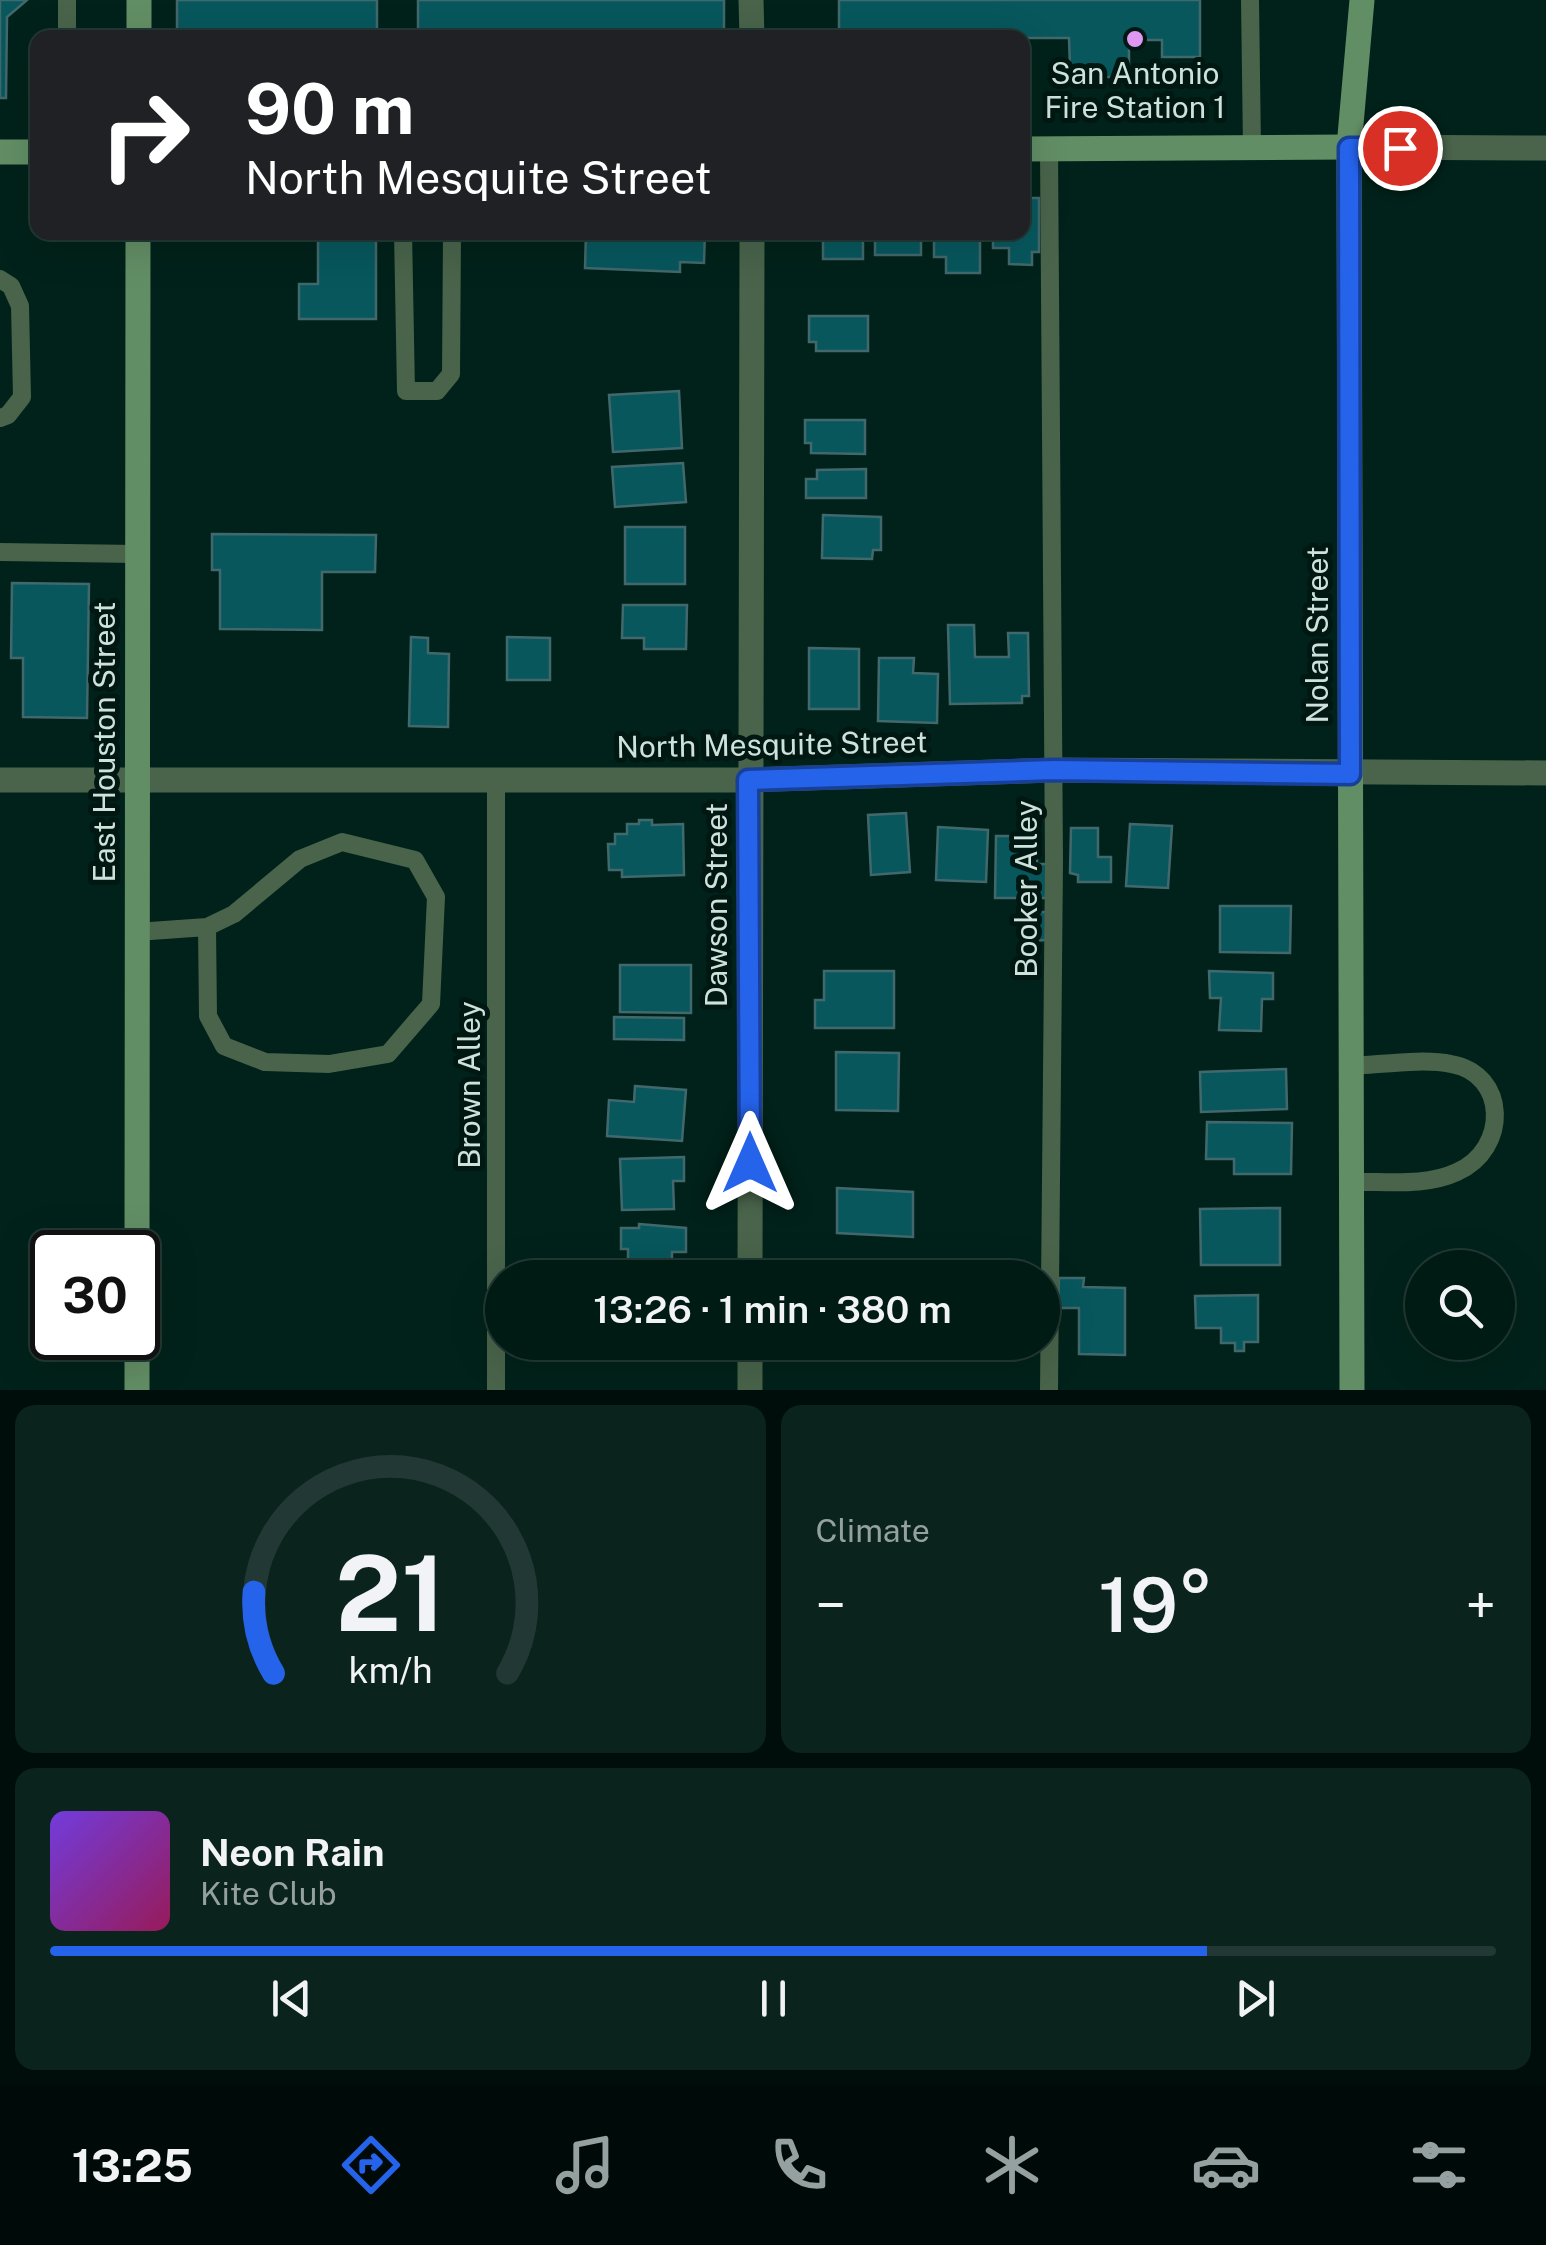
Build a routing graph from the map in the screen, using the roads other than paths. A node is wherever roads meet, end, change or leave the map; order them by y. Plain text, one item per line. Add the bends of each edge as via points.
1 (67, 0) edge
2 (139, 0) edge
3 (752, 0) edge
4 (1250, 0) edge
5 (1362, 0) edge
6 (66, 30) edge
7 (139, 30) edge
8 (752, 30) edge
9 (1252, 148) junction
10 (1349, 148) junction
11 (1546, 148) edge
12 (1030, 149) edge
13 (1049, 149) junction
14 (0, 152) edge
15 (30, 152) edge
16 (138, 240) edge
17 (403, 240) edge
18 (452, 240) edge
19 (752, 240) edge
20 (0, 279) edge
21 (0, 418) edge
22 (0, 552) edge
23 (137, 554) junction
24 (1054, 770) junction
25 (1546, 773) edge
26 (1350, 774) junction
27 (0, 780) edge
28 (136, 780) junction
29 (496, 780) junction
30 (748, 780) junction
31 (208, 927) junction
32 (136, 932) junction
33 (1350, 1066) junction
34 (1351, 1182) junction
35 (137, 1230) edge
36 (750, 1260) edge
37 (137, 1360) edge
38 (750, 1360) edge
39 (137, 1390) edge
40 (496, 1390) edge
41 (750, 1390) edge
42 (1049, 1390) edge
43 (1352, 1390) edge

1 - 6 lane
2 - 7 street
3 - 8 street
4 - 9 lane
5 - 10 street, Nolan Street
9 - 10 street
9 - 13 street
10 - 11 street
10 - 26 street, Nolan Street
12 - 13 street
13 - 24 lane, Booker Alley
14 - 15 street
16 - 23 street, East Houston Street
17 - 18 lane via 406,390 438,392 451,374
19 - 30 street, Dawson Street
20 - 21 lane via 20,306 22,396
22 - 23 lane
23 - 28 street, East Houston Street
24 - 26 street, North Mesquite Street
24 - 30 street, North Mesquite Street
24 - 42 lane, Booker Alley
25 - 26 street, North Mesquite Street
26 - 33 street, Nolan Street
27 - 28 street, North Mesquite Street
28 - 29 street, North Mesquite Street
28 - 32 street, East Houston Street
29 - 30 street, North Mesquite Street
29 - 40 lane, Brown Alley
30 - 36 street, Dawson Street
31 - 31 lane via 300,859 342,842 415,860 436,896 431,1004 388,1054 329,1064 265,1062 224,1046 208,1016
31 - 32 lane
32 - 35 street, East Houston Street
33 - 34 street, Nolan Street
33 - 34 lane via 1451,1064 1487,1088 1496,1113 1495,1134 1483,1156 1462,1170 1436,1181
34 - 43 street, Nolan Street
37 - 39 street
38 - 41 street

